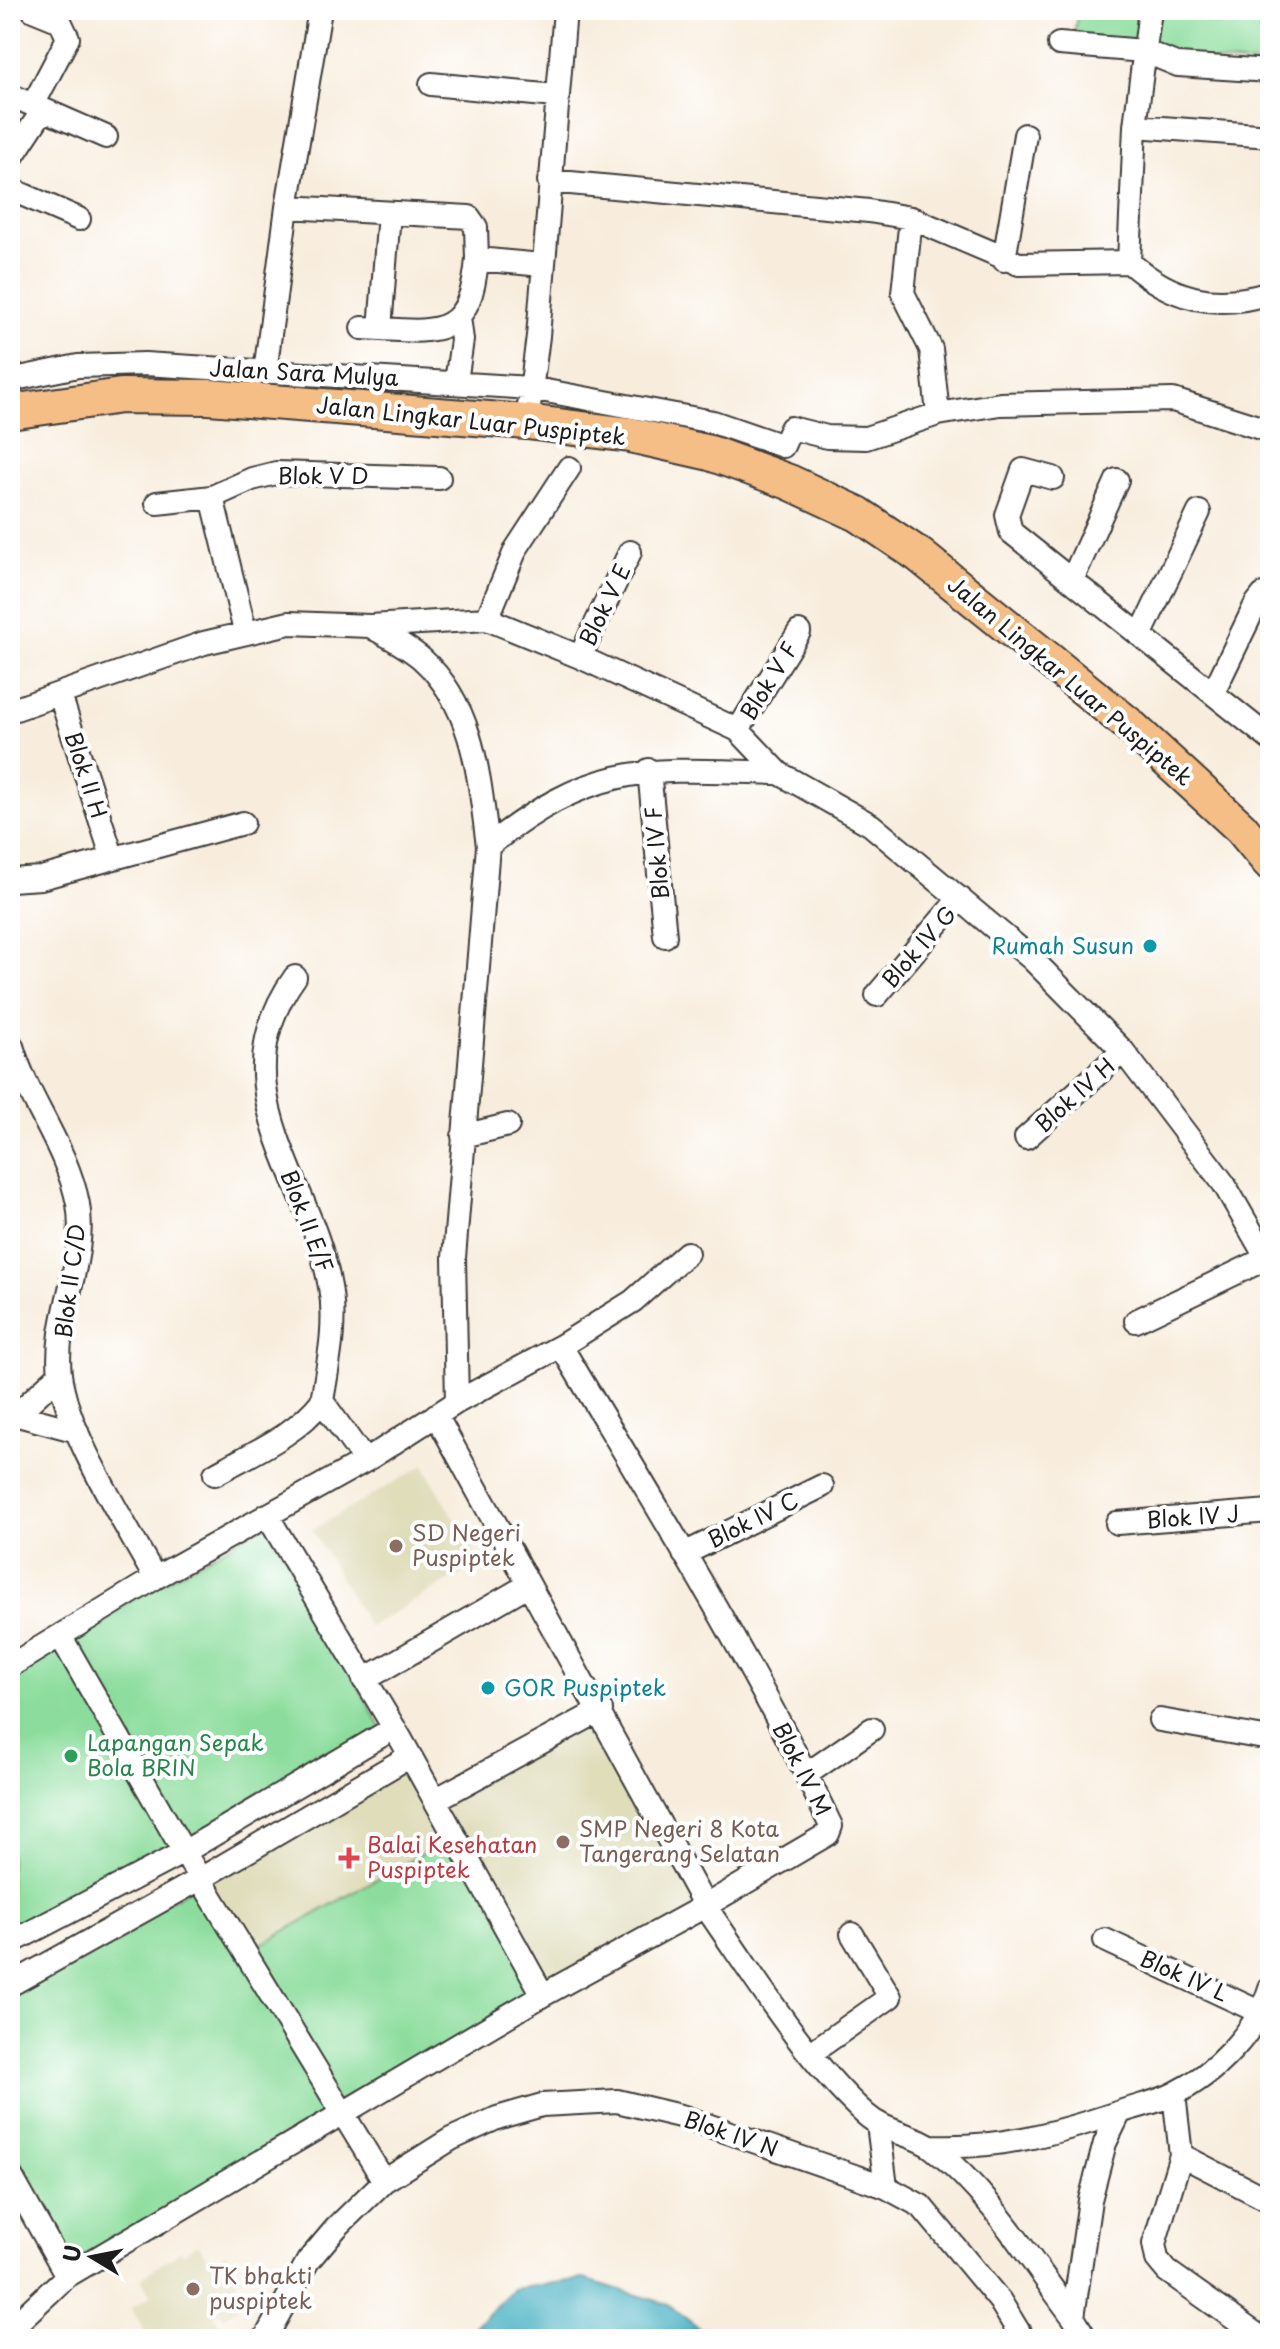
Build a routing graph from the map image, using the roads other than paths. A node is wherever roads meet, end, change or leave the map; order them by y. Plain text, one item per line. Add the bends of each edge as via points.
1 (33, 10) edge
2 (320, 10) edge
3 (565, 10) edge
4 (1150, 10) edge
5 (1059, 44) dead end
6 (1144, 51) junction
7 (1270, 71) edge
8 (431, 84) dead end
9 (10, 95) edge
10 (555, 96) junction
11 (38, 108) junction
12 (1135, 126) junction
13 (1025, 135) dead end
14 (1270, 136) edge
15 (106, 137) dead end
16 (10, 160) edge
17 (549, 181) junction
18 (10, 189) edge
19 (287, 207) junction
20 (389, 213) junction
21 (911, 218) junction
22 (79, 219) dead end
23 (477, 259) junction
24 (1004, 260) junction
25 (1129, 262) junction
26 (542, 265) junction
27 (1270, 293) edge
28 (459, 317) junction
29 (265, 372) junction
30 (10, 380) edge
31 (456, 382) junction
32 (530, 388) junction
33 (10, 412) edge
34 (938, 414) junction
35 (527, 422) junction
36 (1270, 431) edge
37 (569, 468) dead end
38 (439, 478) dead end
39 (1053, 478) dead end
40 (1117, 480) dead end
41 (212, 497) junction
42 (157, 503) dead end
43 (1199, 512) dead end
44 (630, 552) dead end
45 (1072, 580) junction
46 (1268, 591) edge
47 (487, 619) junction
48 (370, 626) junction
49 (245, 631) junction
50 (799, 632) dead end
51 (1141, 634) junction
52 (580, 657) junction
53 (1214, 691) junction
54 (60, 695) junction
55 (10, 711) edge
56 (738, 730) junction
57 (1270, 737) edge
58 (649, 770) junction
59 (779, 773) junction
60 (243, 823) dead end
61 (488, 846) junction
62 (112, 856) junction
63 (1270, 863) edge
64 (10, 880) edge
65 (960, 898) junction
66 (665, 936) dead end
67 (295, 977) dead end
68 (877, 995) dead end
69 (12, 1046) edge
70 (1123, 1051) junction
71 (508, 1125) dead end
72 (463, 1136) junction
73 (1026, 1138) dead end
74 (687, 1253) dead end
75 (1268, 1261) edge
76 (1136, 1321) dead end
77 (561, 1346) junction
78 (60, 1374) junction
79 (322, 1401) junction
80 (457, 1402) junction
81 (14, 1413) edge
82 (436, 1415) junction
83 (77, 1431) junction
84 (365, 1461) junction
85 (215, 1474) dead end
86 (822, 1486) dead end
87 (1270, 1511) edge
88 (267, 1515) junction
89 (1117, 1523) dead end
90 (684, 1554) junction
91 (155, 1578) junction
92 (528, 1585) junction
93 (61, 1637) junction
94 (10, 1666) edge
95 (364, 1680) junction
96 (601, 1710) junction
97 (1160, 1720) dead end
98 (394, 1728) junction
99 (872, 1729) dead end
100 (1270, 1739) edge
101 (410, 1756) junction
102 (807, 1774) junction
103 (435, 1800) junction
104 (184, 1852) junction
105 (202, 1878) junction
106 (705, 1906) junction
107 (852, 1934) dead end
108 (1105, 1940) dead end
109 (10, 1943) edge
110 (10, 1985) edge
111 (1270, 1988) edge
112 (543, 1995) junction
113 (1266, 2014) edge
114 (811, 2053) junction
115 (1174, 2094) junction
116 (1120, 2112) junction
117 (343, 2113) junction
118 (878, 2124) junction
119 (932, 2146) junction
120 (1181, 2155) junction
121 (10, 2174) edge
122 (384, 2181) junction
123 (886, 2187) junction
124 (1270, 2201) edge
125 (67, 2276) junction
126 (1073, 2317) junction
127 (12, 2339) edge
128 (265, 2339) edge
129 (1023, 2339) edge
130 (1086, 2339) edge
131 (1263, 2339) edge

1 - 11 street via 60,21 68,38
2 - 19 street
3 - 10 street
4 - 6 street
5 - 6 street
6 - 7 street via 1178,65
6 - 12 street
8 - 10 street
9 - 11 street
10 - 17 street
11 - 15 street
11 - 16 street
12 - 14 street
12 - 25 street
13 - 24 street
17 - 21 street
17 - 26 street
18 - 22 street
19 - 20 street
19 - 29 street
20 - 23 street via 469,217 476,227
20 - 28 street via 371,328 425,331 451,325
21 - 24 street
21 - 34 street via 903,293 931,349
23 - 26 street
23 - 28 street via 474,292
24 - 25 street via 1035,265
25 - 27 street via 1153,283 1190,298 1239,303
26 - 32 street
28 - 31 street via 462,340
29 - 30 street, Jalan Sara Mulya via 145,364 78,366
29 - 31 street, Jalan Sara Mulya
31 - 32 street, Jalan Sara Mulya
32 - 34 street, Jalan Sara Mulya via 713,422 783,446 791,428 827,437 866,438
32 - 35 street
33 - 35 main road, Jalan Lingkar Luar Puspiptek via 121,396 209,397
34 - 36 street via 1022,402 1173,400
35 - 63 main road, Jalan Lingkar Luar Puspiptek via 630,435 710,453 858,514 919,555 1128,724 1241,828
37 - 47 street via 516,549
38 - 41 street, Blok V D via 276,473
39 - 45 street via 1023,470 1007,524
40 - 45 street
41 - 42 street, Blok V D
41 - 49 street
43 - 51 street
44 - 52 street, Blok V E
45 - 51 street
46 - 53 street
47 - 48 street
47 - 52 street
48 - 49 street via 289,623
48 - 61 street via 420,656 456,700 471,743
49 - 54 street
50 - 56 street, Blok V F
51 - 53 street
52 - 56 street
53 - 57 street
54 - 55 street
54 - 62 street, Blok II H
56 - 59 street
58 - 59 street
58 - 61 street via 589,784 545,804
58 - 66 street, Blok IV F
59 - 65 street via 871,825
60 - 62 street
61 - 72 street
62 - 64 street via 41,878
65 - 68 street, Blok IV G
65 - 70 street via 1032,959
67 - 79 street, Blok II E/F via 280,998 264,1080 273,1133 309,1217 330,1286 333,1312
69 - 78 street, Blok II C/D via 20,1074 72,1180 78,1206 78,1248
70 - 73 street, Blok IV H
70 - 75 street via 1224,1184
71 - 72 street
72 - 80 street via 454,1258
74 - 77 street via 633,1301
75 - 76 street
77 - 80 street
77 - 90 street, Blok IV M
78 - 81 street
78 - 83 street, Blok II C/D
79 - 84 street
79 - 85 street via 310,1417
80 - 82 street
81 - 83 street
82 - 84 street
82 - 92 street
83 - 91 street, Blok II C/D
84 - 88 street
86 - 90 street, Blok IV C
87 - 89 street, Blok IV J
88 - 91 street
88 - 95 street
90 - 102 street, Blok IV M
91 - 93 street
92 - 95 street
92 - 96 street
93 - 94 street
93 - 104 street
95 - 98 street
96 - 103 street
96 - 106 street
97 - 100 street
98 - 101 street
98 - 104 street
99 - 102 street
101 - 103 street
101 - 105 street
102 - 106 street, Blok IV M via 831,1830
103 - 112 street
104 - 105 street
104 - 109 street
105 - 110 street
105 - 117 street
106 - 112 street
106 - 114 street
107 - 114 street via 890,1997
108 - 113 street, Blok IV L
111 - 113 street
112 - 117 street
113 - 115 street via 1213,2066
114 - 118 street
115 - 116 street
115 - 120 street
116 - 119 street via 1019,2142
116 - 126 street via 1105,2143 1090,2200
117 - 122 street
117 - 125 street
118 - 119 street
118 - 123 street
119 - 126 street via 977,2190
120 - 124 street
120 - 131 street via 1154,2244 1157,2259
121 - 125 street
122 - 123 street, Blok IV N via 451,2139 497,2118 542,2105 617,2101 684,2117
122 - 128 street, Blok IV N via 308,2261
123 - 129 street, Blok IV N via 921,2206 1000,2301
125 - 127 street via 20,2320
126 - 130 street

